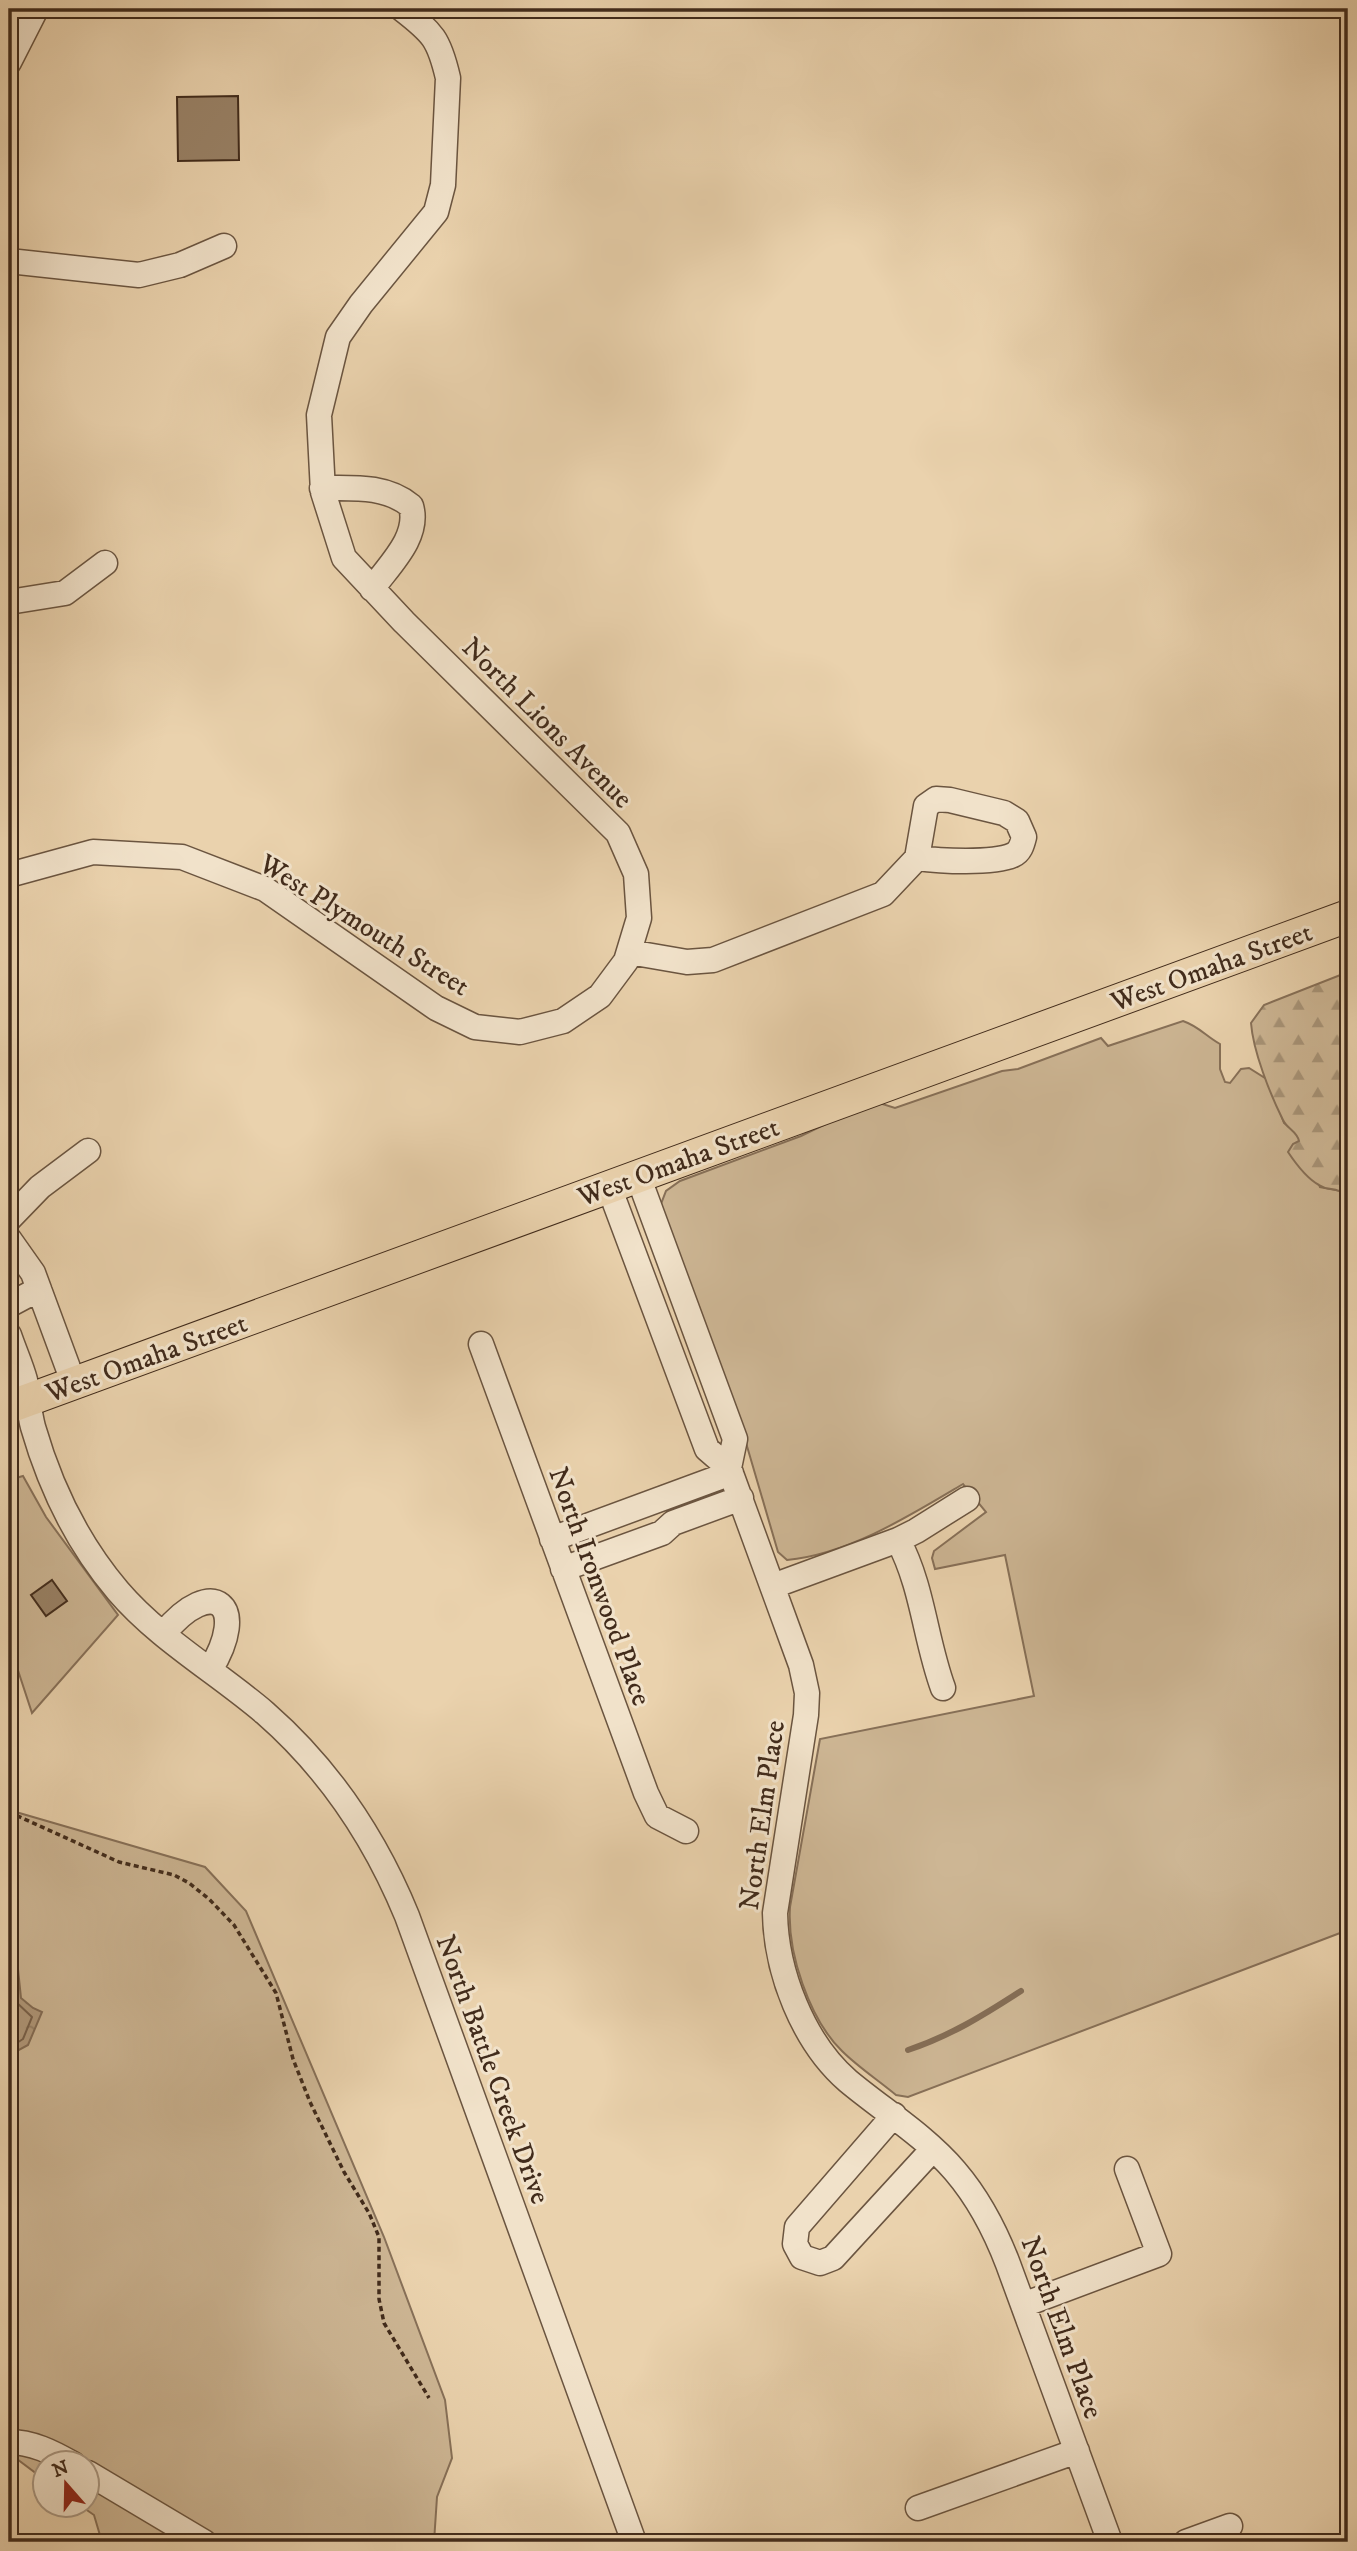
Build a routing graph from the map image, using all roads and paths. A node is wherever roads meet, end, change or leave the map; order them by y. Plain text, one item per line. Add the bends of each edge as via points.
1 (36, 9) edge
2 (402, 9) edge
3 (9, 62) edge
4 (223, 246) dead end
5 (9, 261) edge
6 (322, 488) junction
7 (105, 563) dead end
8 (372, 589) junction
9 (9, 602) edge
10 (918, 858) dead end
11 (9, 875) edge
12 (1348, 916) edge
13 (627, 956) junction
14 (88, 1151) dead end
15 (638, 1176) junction
16 (609, 1187) junction
17 (9, 1219) edge
18 (9, 1239) edge
19 (40, 1289) junction
20 (9, 1305) edge
21 (9, 1335) edge
22 (481, 1344) dead end
23 (74, 1384) junction
24 (19, 1404) edge
25 (730, 1471) junction
26 (741, 1497) junction
27 (967, 1499) dead end
28 (552, 1539) junction
29 (898, 1540) junction
30 (563, 1569) junction
31 (773, 1586) junction
32 (164, 1633) junction
33 (211, 1670) junction
34 (943, 1688) dead end
35 (9, 1812) edge
36 (686, 1831) dead end
37 (894, 2115) junction
38 (933, 2149) junction
39 (1126, 2169) dead end
40 (1023, 2305) junction
41 (429, 2398) dead end
42 (9, 2442) edge
43 (47, 2450) edge
44 (1077, 2451) junction
45 (102, 2481) edge
46 (918, 2508) dead end
47 (1230, 2526) dead end
48 (204, 2542) edge
49 (634, 2542) edge
50 (1110, 2542) edge
51 (1186, 2542) edge

1 - 3 street
2 - 6 street, North Lions Avenue via 429,30 442,52 448,78 443,185 436,212 338,337 319,415
4 - 5 street via 180,265 139,275
6 - 8 street, North Lions Avenue via 344,558
6 - 8 street via 369,488 411,506 413,525 408,539
7 - 9 street via 65,593
8 - 13 street, North Lions Avenue via 618,834 636,874 639,918
10 - 13 street via 883,894 713,960
11 - 13 street, West Plymouth Street via 93,852 182,856 265,889 436,1008 475,1027 520,1032 563,1021 600,996
12 - 15 main road, West Omaha Street
14 - 17 street via 40,1187
15 - 16 main road, West Omaha Street
15 - 25 street, North Elm Place via 735,1439
16 - 23 main road, West Omaha Street
16 - 25 street, North Elm Place via 707,1449
18 - 19 street
19 - 20 street
19 - 23 street
21 - 24 street, North Battle Creek Drive via 24,1377
22 - 28 street, North Ironwood Place
23 - 24 main road, West Omaha Street
24 - 32 street, North Battle Creek Drive via 32,1424 55,1489 78,1533 118,1591
25 - 26 street, North Elm Place
25 - 28 street
26 - 30 street via 673,1523 663,1533
26 - 31 street, North Elm Place
27 - 29 street
28 - 30 street, North Ironwood Place
29 - 31 street
29 - 34 street via 919,1589
30 - 36 street, North Ironwood Place via 646,1793 657,1816
31 - 37 street, North Elm Place via 807,1693 777,1886 778,1951 817,2044 846,2080
32 - 33 street, North Battle Creek Drive
32 - 33 street via 177,1616 198,1604 220,1605 227,1615 227,1637
33 - 49 street, North Battle Creek Drive via 264,1713 317,1766 353,1812 394,1884
35 - 41 path via 119,1862 174,1874 209,1899 234,1925 275,1993 310,2102 379,2237 379,2299 384,2323
37 - 38 street, North Elm Place
37 - 38 street via 797,2227 795,2244 802,2257 820,2263 833,2258
38 - 40 street, North Elm Place via 983,2211
39 - 40 street via 1159,2253
40 - 44 street, North Elm Place
42 - 43 street
44 - 46 street
44 - 50 street, North Elm Place
45 - 48 street
47 - 51 street

